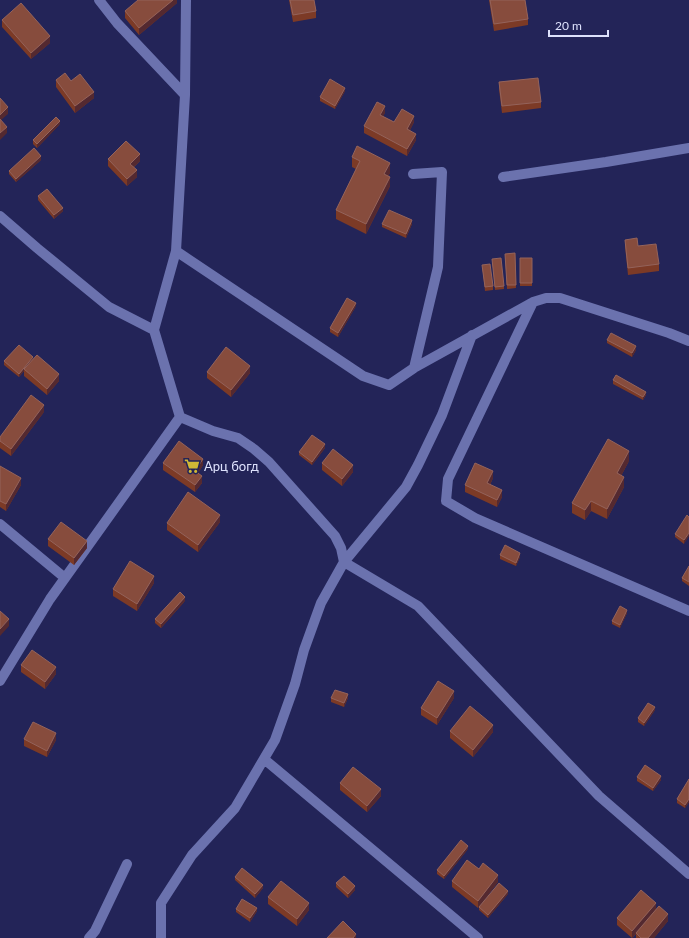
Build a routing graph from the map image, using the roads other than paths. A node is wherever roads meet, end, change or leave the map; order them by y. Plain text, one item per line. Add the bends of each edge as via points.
1 (99, 0) edge
2 (186, 0) edge
3 (185, 95) junction
4 (689, 148) edge
5 (413, 174) dead end
6 (503, 177) dead end
7 (0, 216) edge
8 (176, 250) junction
9 (533, 302) junction
10 (154, 330) junction
11 (472, 335) junction
12 (689, 341) edge
13 (414, 368) junction
14 (180, 416) junction
15 (0, 524) edge
16 (344, 562) junction
17 (65, 578) junction
18 (689, 610) edge
19 (0, 680) edge
20 (264, 759) junction
21 (127, 864) dead end
22 (689, 874) edge
23 (89, 938) edge
24 (161, 938) edge
25 (478, 938) edge

1 - 3 street via 117,23
2 - 3 street
3 - 8 street
4 - 6 street
5 - 13 street via 442,172 438,267
7 - 10 street via 109,307
8 - 10 street
8 - 13 street via 363,376 389,385
9 - 11 street
9 - 12 street via 546,298 560,298
9 - 18 street via 448,479 446,501 475,518
10 - 14 street
11 - 13 street
11 - 16 street via 442,414 406,487
14 - 16 street via 213,431 238,438 269,462 335,536
14 - 17 street
15 - 17 street
16 - 20 street via 321,603 304,650 296,684 275,740
16 - 22 street via 418,606 599,796
17 - 19 street
20 - 24 street via 235,808 192,855 161,903
20 - 25 street
21 - 23 street via 95,931

